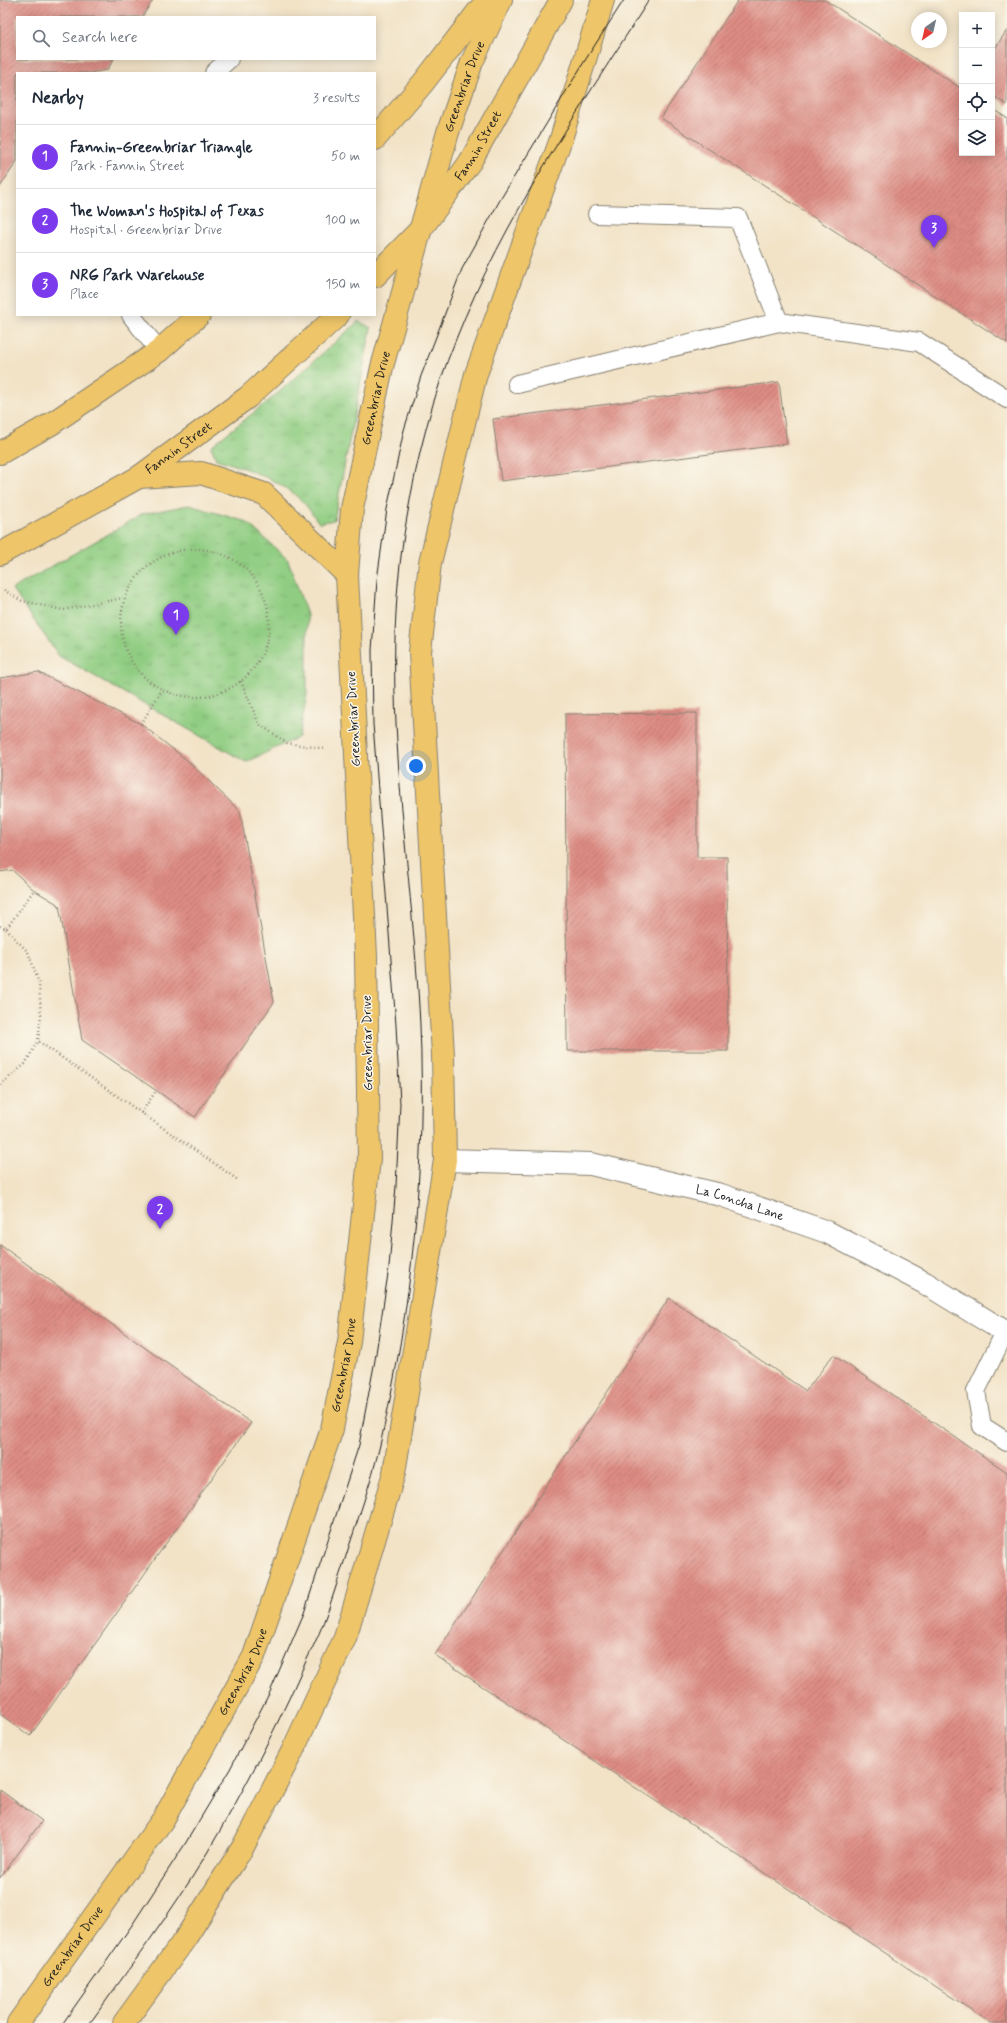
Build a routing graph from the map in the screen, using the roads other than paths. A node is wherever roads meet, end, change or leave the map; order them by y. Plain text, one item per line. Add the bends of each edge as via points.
1 (486, 0) edge
2 (501, 0) edge
3 (561, 0) edge
4 (603, 0) edge
5 (228, 60) edge
6 (215, 72) edge
7 (376, 138) edge
8 (597, 214) dead end
9 (421, 229) junction
10 (376, 275) edge
11 (132, 316) edge
12 (198, 316) edge
13 (337, 316) edge
14 (779, 322) junction
15 (158, 351) junction
16 (516, 384) dead end
17 (1007, 399) edge
18 (0, 453) edge
19 (139, 477) junction
20 (0, 554) edge
21 (347, 576) junction
22 (445, 1160) junction
23 (1006, 1333) edge
24 (1007, 1442) edge
25 (18, 2023) edge
26 (124, 2023) edge

1 - 7 main road via 423,83
2 - 9 main road, Greenbriar Drive via 472,62 448,132
3 - 9 main road, Fannin Street via 470,162
4 - 22 main road via 561,139 476,374 430,563 420,652 443,1055
5 - 6 lane
8 - 14 lane via 738,218
9 - 10 main road, Fannin Street
9 - 21 main road, Greenbriar Drive via 379,382 352,510
11 - 15 lane
12 - 15 main road
13 - 19 main road, Fannin Street via 248,397
14 - 16 lane
14 - 17 lane via 920,342
15 - 18 main road via 51,424
19 - 20 main road, Fannin Street
19 - 21 main road via 201,473 264,494
21 - 25 main road, Greenbriar Drive via 366,956 369,1159 349,1342 332,1429 254,1656 164,1818
22 - 23 street, La Concha Lane via 591,1164 720,1195 827,1232 925,1283
22 - 26 main road via 394,1473 345,1638 292,1752 243,1847 185,1939
23 - 24 lane via 976,1391 982,1426

